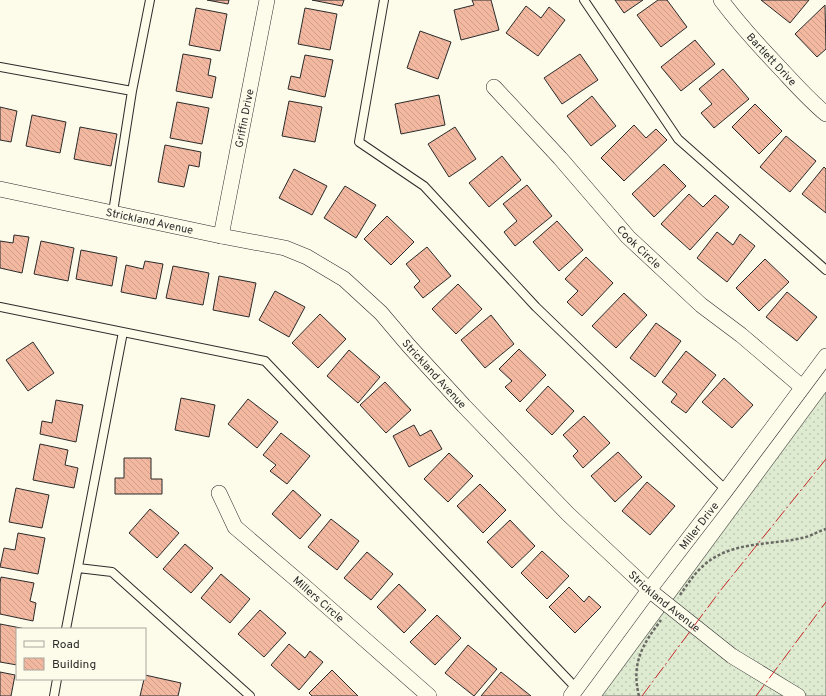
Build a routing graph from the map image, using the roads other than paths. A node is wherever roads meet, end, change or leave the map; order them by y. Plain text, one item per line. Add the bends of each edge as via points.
1 (150, 0) edge
2 (267, 0) edge
3 (384, 0) edge
4 (584, 0) edge
5 (721, 0) edge
6 (0, 67) edge
7 (494, 87) dead end
8 (132, 91) junction
9 (826, 114) edge
10 (0, 189) edge
11 (113, 212) junction
12 (221, 236) junction
13 (826, 270) edge
14 (0, 307) edge
15 (123, 332) junction
16 (826, 356) edge
17 (802, 387) junction
18 (726, 490) junction
19 (219, 493) dead end
20 (78, 568) junction
21 (649, 590) junction
22 (66, 628) edge
23 (57, 680) edge
24 (574, 693) edge
25 (54, 696) edge
26 (250, 696) edge
27 (429, 696) edge
28 (798, 696) edge

1 - 8 lane
2 - 12 street, Griffin Drive
3 - 18 lane via 359,142 424,186 536,307
4 - 13 lane via 678,139
5 - 9 street, Bartlett Drive via 753,39
6 - 8 lane
7 - 17 street, Cook Circle via 628,237 701,305
8 - 11 lane
10 - 11 street, Strickland Avenue
11 - 12 street, Strickland Avenue
12 - 21 street, Strickland Avenue via 285,248 307,257 344,279 381,313 464,406 568,514
14 - 15 lane
15 - 20 lane
15 - 24 lane via 265,361
16 - 17 street, Miller Drive
17 - 18 street, Miller Drive
18 - 21 street, Miller Drive
19 - 27 street, Millers Circle via 235,527
20 - 22 lane
20 - 26 lane via 112,572
21 - 24 street, Miller Drive
21 - 28 street, Strickland Avenue via 732,656
23 - 25 lane

